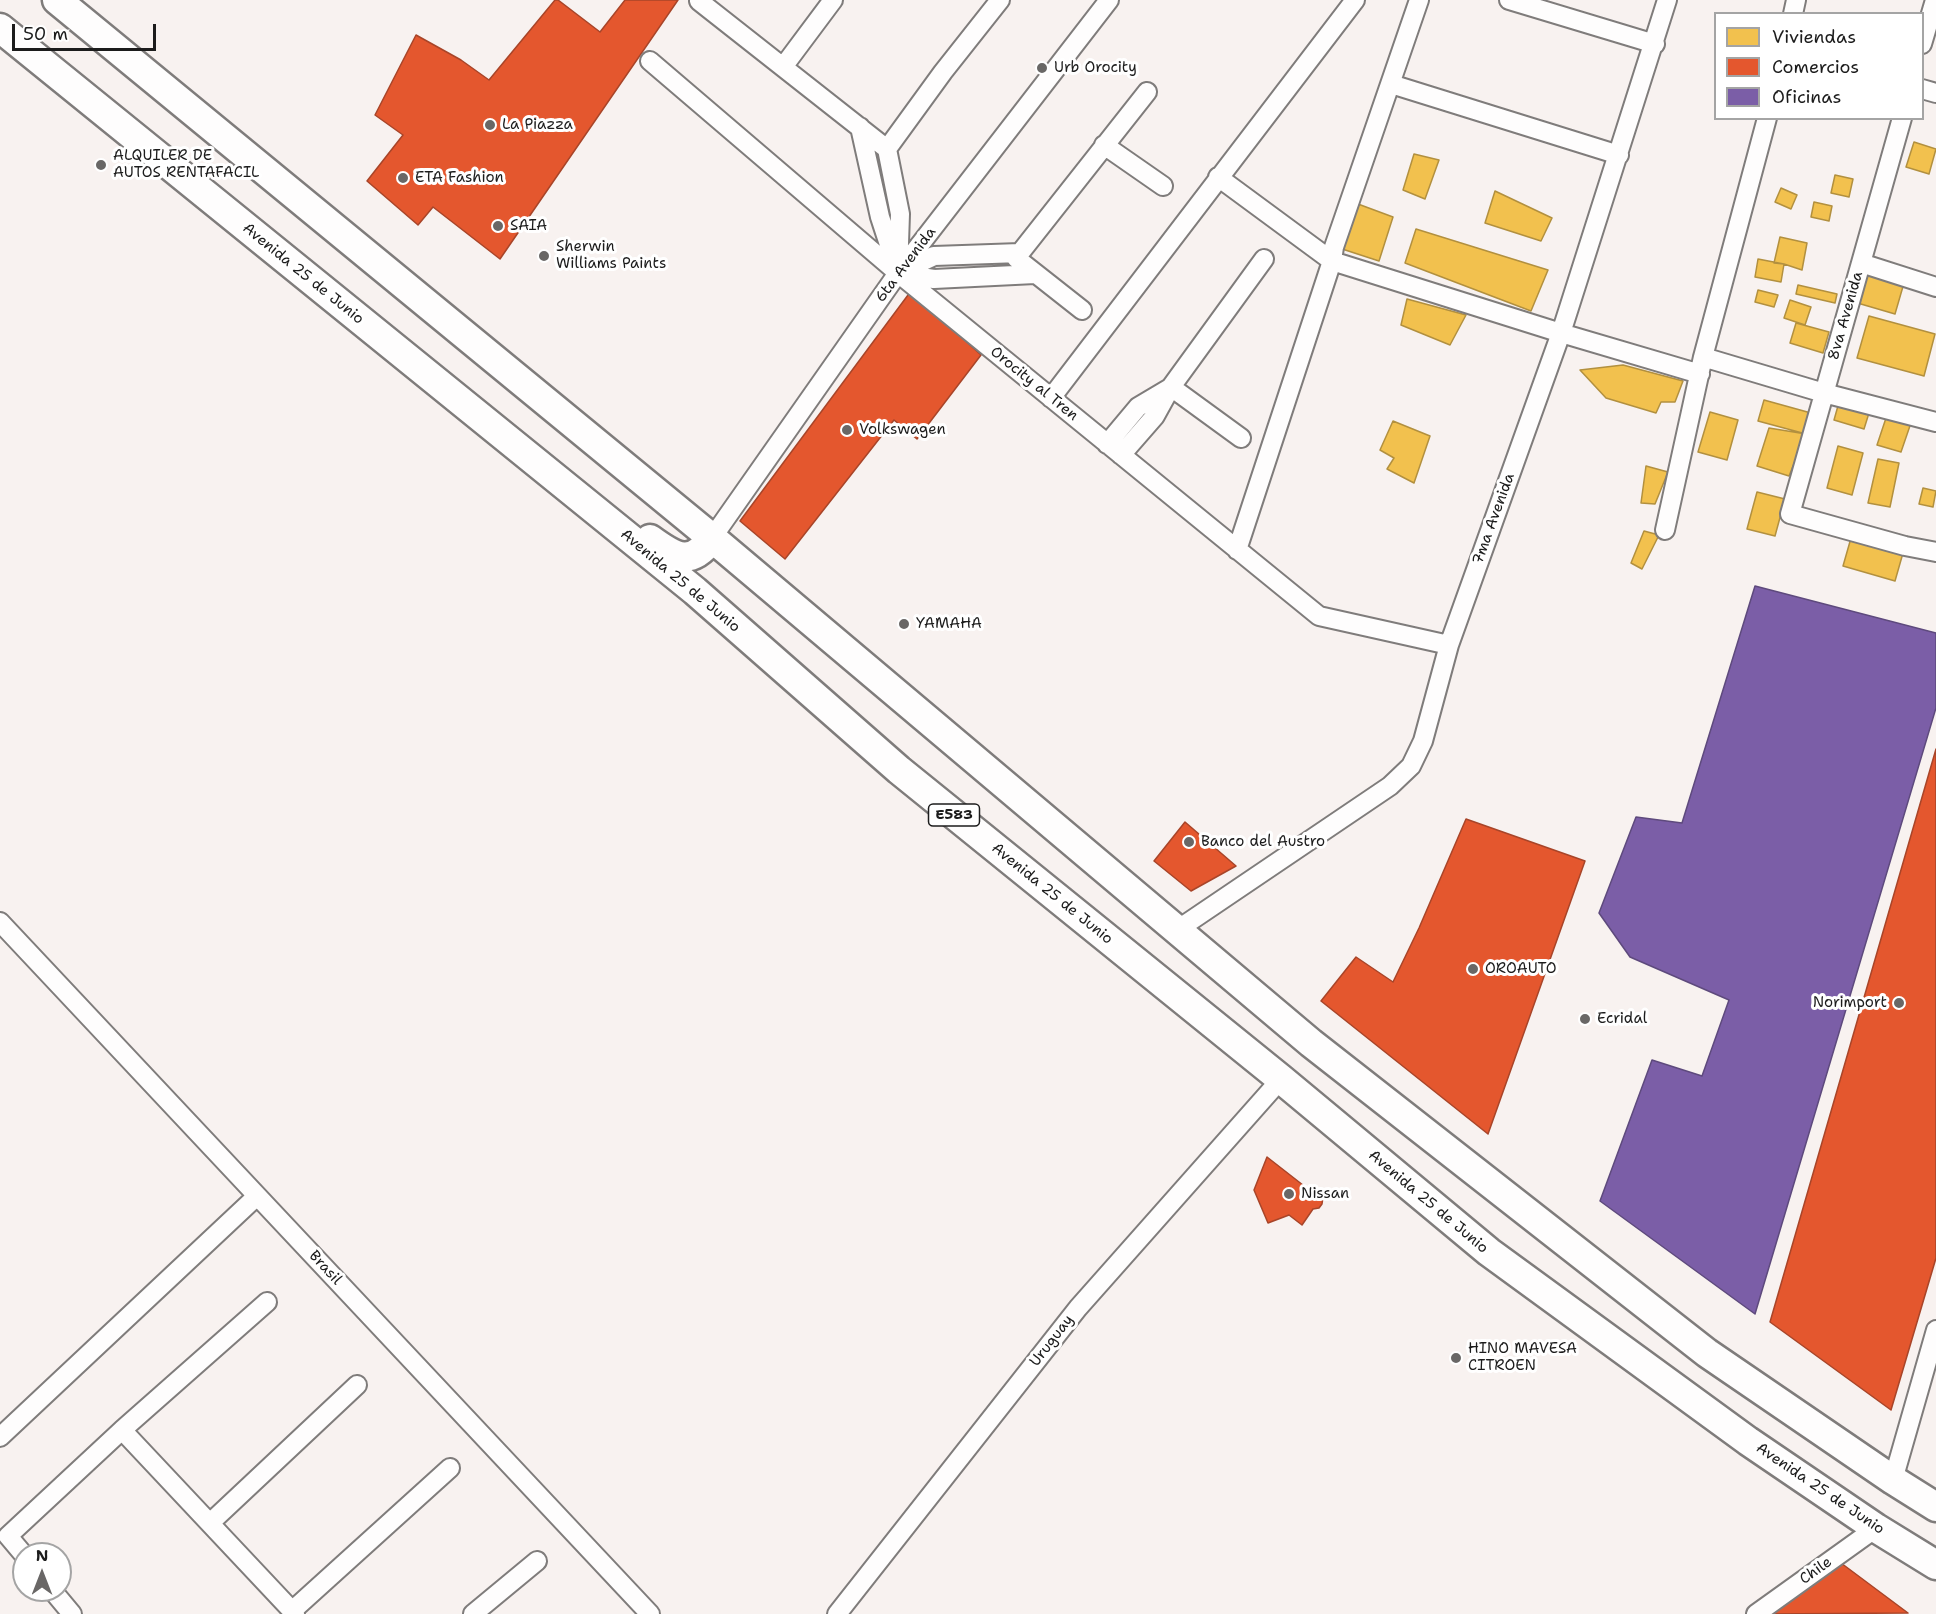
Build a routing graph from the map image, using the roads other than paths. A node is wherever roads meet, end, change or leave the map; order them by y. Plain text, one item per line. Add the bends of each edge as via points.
1 (57, 0) edge
2 (833, 0) edge
3 (1000, 0) edge
4 (1109, 0) edge
5 (1355, 0) edge
6 (1419, 0) edge
7 (1509, 0) edge
8 (1667, 0) edge
9 (1935, 0) edge
10 (699, 2) dead end
11 (0, 28) edge
12 (1924, 40) edge
13 (1655, 44) junction
14 (650, 61) dead end
15 (783, 67) junction
16 (1391, 84) junction
17 (1147, 92) dead end
18 (1766, 120) edge
19 (1901, 120) edge
20 (861, 127) junction
21 (1104, 145) junction
22 (887, 149) junction
23 (1619, 155) junction
24 (1218, 177) junction
25 (1163, 186) dead end
26 (1020, 253) junction
27 (1264, 259) dead end
28 (1332, 261) junction
29 (1861, 264) junction
30 (898, 273) junction
31 (1035, 274) junction
32 (1936, 287) edge
33 (1082, 310) dead end
34 (1561, 333) junction
35 (1702, 366) junction
36 (1171, 387) junction
37 (1824, 393) junction
38 (1051, 398) junction
39 (1936, 422) edge
40 (1241, 438) dead end
41 (1114, 449) junction
42 (541, 467) junction
43 (1665, 530) dead end
44 (712, 538) junction
45 (1237, 550) junction
46 (1936, 552) edge
47 (1449, 645) junction
48 (0, 922) edge
49 (1178, 930) junction
50 (1281, 1079) junction
51 (257, 1196) junction
52 (267, 1302) dead end
53 (1936, 1330) edge
54 (357, 1385) dead end
55 (122, 1430) junction
56 (0, 1437) edge
57 (450, 1468) dead end
58 (1893, 1480) junction
59 (1936, 1507) edge
60 (210, 1524) junction
61 (1876, 1528) junction
62 (4, 1539) edge
63 (537, 1561) dead end
64 (1936, 1565) edge
65 (62, 1602) edge
66 (293, 1613) edge
67 (72, 1614) edge
68 (473, 1614) edge
69 (650, 1614) edge
70 (837, 1614) edge
71 (1755, 1614) edge

1 - 44 main road
2 - 15 street
3 - 22 street
4 - 30 street, 6ta Avenida
5 - 24 street
6 - 16 street
7 - 13 street
8 - 13 street, 7ma Avenida
9 - 12 street
10 - 15 street
11 - 42 main road, Avenida 25 de Junio / E583
13 - 23 street, 7ma Avenida
14 - 30 street, Orocity al Tren
15 - 20 street
16 - 23 street
16 - 28 street
17 - 21 street
18 - 35 street
19 - 29 street, 8va Avenida
20 - 22 street
20 - 30 street via 880,217
21 - 25 street
21 - 26 street
22 - 30 street via 900,214
23 - 34 street, 7ma Avenida
24 - 28 street
24 - 38 street
26 - 30 street via 934,256
26 - 31 street via 1016,258
27 - 36 street
28 - 34 street
28 - 45 street
29 - 32 street
29 - 37 street, 8va Avenida
30 - 31 street via 934,279
30 - 38 street, Orocity al Tren
30 - 44 street, 6ta Avenida
31 - 33 street
34 - 35 street
34 - 47 street, 7ma Avenida
35 - 37 street
35 - 43 street
36 - 40 street
36 - 41 street via 1138,407
37 - 39 street
37 - 46 street, 8va Avenida via 1790,514
38 - 41 street, Orocity al Tren
41 - 45 street, Orocity al Tren
42 - 44 main road via 577,486 669,552 690,557 704,550
42 - 50 main road, Avenida 25 de Junio / E583 via 695,591 899,770
44 - 49 main road
45 - 47 street, Orocity al Tren via 1319,616
47 - 49 street, 7ma Avenida via 1423,741 1410,766 1390,786
48 - 51 street, Brasil
49 - 58 main road via 1311,1043 1707,1353
50 - 61 main road, Avenida 25 de Junio / E583 via 1489,1252 1748,1441
50 - 70 street, Uruguay via 1078,1308
51 - 56 street
51 - 69 street, Brasil
52 - 55 street
53 - 58 street
54 - 60 street
55 - 60 street
55 - 62 street
57 - 66 street
58 - 59 main road
60 - 66 street
61 - 64 main road, Avenida 25 de Junio / E583
61 - 71 street, Chile
63 - 68 street
65 - 67 street

